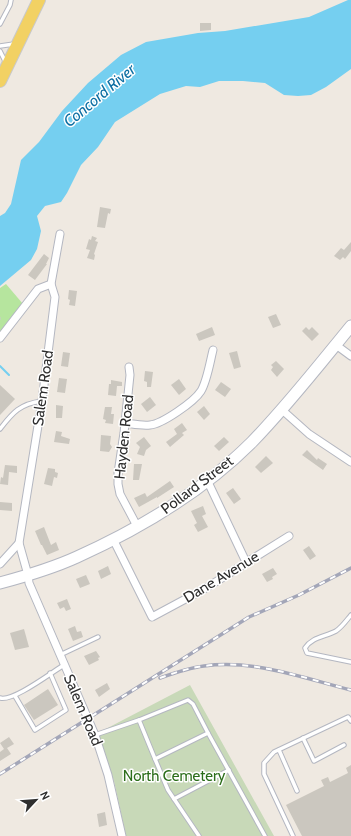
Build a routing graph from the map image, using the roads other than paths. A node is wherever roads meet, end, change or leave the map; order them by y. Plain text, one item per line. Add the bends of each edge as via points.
1 (11, 0) edge
2 (38, 0) edge
3 (0, 24) edge
4 (19, 42) junction
5 (0, 46) edge
6 (0, 51) edge
7 (7, 67) junction
8 (0, 81) edge
9 (60, 234) dead end
10 (51, 284) junction
11 (351, 326) edge
12 (0, 338) edge
13 (336, 345) junction
14 (213, 350) dead end
15 (351, 356) edge
16 (129, 367) dead end
17 (42, 401) junction
18 (281, 409) junction
19 (125, 423) junction
20 (0, 428) edge
21 (351, 462) edge
22 (207, 480) junction
23 (137, 526) junction
24 (289, 536) dead end
25 (113, 539) junction
26 (19, 543) junction
27 (246, 562) junction
28 (0, 564) edge
29 (28, 575) junction
30 (0, 584) edge
31 (351, 615) edge
32 (98, 636) dead end
33 (60, 655) junction
34 (351, 662) edge
35 (64, 665) junction
36 (50, 673) junction
37 (15, 696) junction
38 (0, 698) edge
39 (139, 720) junction
40 (351, 720) edge
41 (208, 733) junction
42 (95, 736) junction
43 (303, 738) junction
44 (344, 745) dead end
45 (279, 750) junction
46 (155, 759) junction
47 (229, 770) junction
48 (297, 791) dead end
49 (174, 799) junction
50 (122, 836) edge
51 (199, 836) edge
52 (265, 836) edge
53 (293, 836) edge

1 - 3 lane
2 - 4 main road
4 - 5 lane
4 - 7 main road
6 - 7 lane
7 - 8 main road
9 - 10 street, Salem Road
10 - 12 street via 38,289
10 - 17 street, Salem Road via 56,297
11 - 13 main road, Pollard Street
13 - 15 street
13 - 18 main road, Pollard Street
14 - 19 street via 203,386 191,400 157,423
16 - 19 street, Hayden Road
17 - 20 lane via 22,405
17 - 26 street, Salem Road
18 - 21 street via 309,434
18 - 22 main road, Pollard Street via 251,442
19 - 23 street, Hayden Road via 118,484 120,494
22 - 23 main road, Pollard Street
22 - 27 street
23 - 25 main road, Pollard Street
24 - 27 street, Dane Avenue
25 - 27 street, Dane Avenue via 152,617 206,588
25 - 29 main road, Pollard Street via 78,556
26 - 28 street
26 - 29 street, Salem Road
29 - 30 main road, Pollard Street
29 - 33 street, Salem Road via 29,583
31 - 34 lane via 336,631 308,643 304,648 307,653
32 - 33 lane
33 - 35 street, Salem Road
35 - 36 lane
35 - 42 street, Salem Road
36 - 37 lane
36 - 37 lane via 66,710 35,730
37 - 38 lane
39 - 41 lane via 188,700 193,704
39 - 42 lane
39 - 46 lane
40 - 43 lane via 348,717
41 - 46 lane
41 - 47 lane
42 - 50 street, Salem Road via 108,775
43 - 44 lane via 314,762
43 - 45 lane
45 - 48 lane
45 - 53 lane via 264,763 264,774
46 - 49 lane
47 - 49 lane
47 - 52 lane
49 - 51 lane

